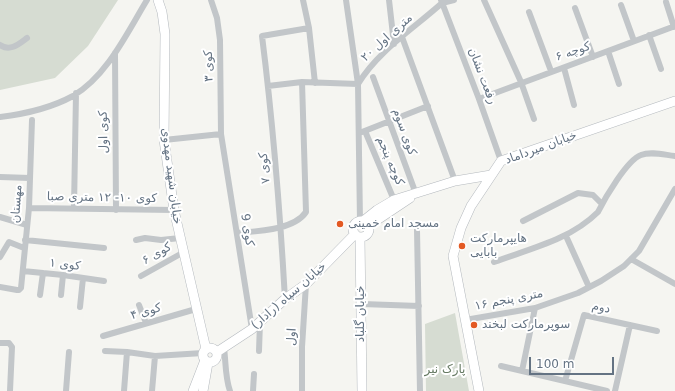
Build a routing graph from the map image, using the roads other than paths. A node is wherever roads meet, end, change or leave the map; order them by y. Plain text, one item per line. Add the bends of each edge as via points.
1 (147, 0) edge
2 (158, 0) edge
3 (211, 0) edge
4 (303, 0) edge
5 (346, 0) edge
6 (389, 0) edge
7 (454, 0) edge
8 (484, 0) edge
9 (442, 2) edge
10 (666, 2) dead end
11 (621, 5) dead end
12 (575, 8) dead end
13 (530, 12) dead end
14 (674, 26) edge
15 (309, 28) junction
16 (649, 35) junction
17 (27, 38) dead end
18 (402, 38) junction
19 (634, 40) junction
20 (394, 44) junction
21 (0, 45) edge
22 (608, 51) junction
23 (115, 53) junction
24 (593, 57) junction
25 (564, 68) junction
26 (661, 69) dead end
27 (551, 71) junction
28 (373, 77) dead end
29 (302, 82) junction
30 (521, 82) junction
31 (315, 83) junction
32 (358, 84) junction
33 (619, 84) dead end
34 (268, 86) junction
35 (76, 93) junction
36 (479, 99) junction
37 (675, 101) edge
38 (574, 104) dead end
39 (428, 106) junction
40 (0, 117) edge
41 (534, 119) dead end
42 (32, 120) dead end
43 (388, 122) junction
44 (362, 132) junction
45 (221, 134) junction
46 (164, 140) junction
47 (675, 156) edge
48 (501, 161) junction
49 (491, 175) junction
50 (0, 177) edge
51 (30, 178) junction
52 (456, 181) junction
53 (675, 189) edge
54 (416, 194) junction
55 (394, 200) junction
56 (602, 204) junction
57 (29, 208) junction
58 (74, 208) junction
59 (116, 210) junction
60 (174, 210) junction
61 (0, 217) edge
62 (523, 221) dead end
63 (364, 223) junction
64 (27, 225) junction
65 (281, 227) junction
66 (417, 230) dead end
67 (237, 233) junction
68 (358, 236) junction
69 (566, 236) junction
70 (180, 238) junction
71 (25, 240) junction
72 (136, 240) dead end
73 (24, 248) junction
74 (104, 248) dead end
75 (184, 252) junction
76 (1, 253) edge
77 (631, 259) junction
78 (494, 262) dead end
79 (23, 271) junction
80 (43, 273) junction
81 (63, 275) junction
82 (141, 276) dead end
83 (83, 278) junction
84 (104, 281) dead end
85 (306, 284) junction
86 (675, 284) edge
87 (0, 287) edge
88 (589, 287) junction
89 (40, 295) dead end
90 (61, 295) dead end
91 (285, 299) junction
92 (362, 304) junction
93 (139, 305) dead end
94 (419, 306) junction
95 (80, 307) dead end
96 (535, 308) junction
97 (196, 309) junction
98 (465, 320) junction
99 (260, 322) junction
100 (146, 323) junction
101 (630, 325) junction
102 (252, 329) junction
103 (657, 331) dead end
104 (103, 336) dead end
105 (0, 343) edge
106 (220, 350) junction
107 (104, 351) dead end
108 (259, 351) dead end
109 (69, 352) dead end
110 (127, 352) junction
111 (155, 356) junction
112 (206, 356) junction
113 (500, 366) dead end
114 (522, 371) junction
115 (254, 374) dead end
116 (565, 381) junction
117 (10, 391) edge
118 (66, 391) edge
119 (124, 391) edge
120 (152, 391) edge
121 (193, 391) edge
122 (203, 391) edge
123 (230, 391) edge
124 (253, 391) edge
125 (302, 391) edge
126 (362, 391) edge
127 (420, 391) edge
128 (478, 391) edge
129 (607, 391) edge
130 (614, 391) edge

1 - 23 street
2 - 46 street, خیابان شهید مهدوی via 165,34
3 - 45 street, کوی ۳ via 220,40
4 - 15 street
5 - 32 street
6 - 20 street
7 - 9 street, ۲۰ متری اول
8 - 30 street
9 - 18 street, ۲۰ متری اول
9 - 36 street, رفعت نشان
10 - 14 street
11 - 19 street
12 - 24 street
13 - 27 street
14 - 16 street, کوچه ۶
15 - 31 street
15 - 34 street, کوی ۷ via 262,36
16 - 19 street, کوچه ۶
16 - 26 street
17 - 21 street via 13,48
18 - 20 street, ۲۰ متری اول
18 - 39 street
19 - 22 street, کوچه ۶
20 - 32 street, ۲۰ متری اول via 379,56
22 - 24 street, کوچه ۶
22 - 33 street
23 - 35 street via 96,77
23 - 59 street, کوی اول
24 - 25 street, کوچه ۶
25 - 27 street, کوچه ۶
25 - 38 street
27 - 30 street, کوچه ۶
28 - 43 street, کوی سوم
29 - 31 street
29 - 34 street
29 - 65 street via 306,212 302,217
30 - 36 street, کوچه ۶
30 - 41 street
31 - 32 street
32 - 44 street
34 - 65 street, کوی ۷
35 - 40 street via 52,106
35 - 58 street
36 - 48 street, رفعت نشان
37 - 48 street, خیابان میرداماد
39 - 43 street
39 - 52 street
42 - 51 street, مهستان
43 - 44 street
43 - 54 street, کوی سوم
44 - 55 street, کوچه پنجم
44 - 63 street
45 - 46 street
45 - 67 street, کوی 9
46 - 60 street, خیابان شهید مهدوی
47 - 56 street via 640,154 630,162
48 - 49 street, خیابان میرداماد
49 - 52 street
49 - 98 street, خیابان میرداماد via 471,206 453,256
50 - 51 street
51 - 57 street, مهستان
52 - 54 street
53 - 77 street, ۱۶ متری پنجم via 639,251
54 - 55 street
54 - 63 street
55 - 63 street via 377,210
56 - 62 street via 593,195 578,193
56 - 69 street via 591,219
57 - 58 street, کوی ۱۰- ۱۲ متری صبا
57 - 64 street, مهستان
58 - 59 street, کوی ۱۰- ۱۲ متری صبا
59 - 60 street, کوی ۱۰- ۱۲ متری صبا
60 - 70 street, خیابان شهید مهدوی
61 - 64 street
63 - 68 street via 355,225
63 - 68 street via 368,232 364,237
64 - 71 street, مهستان
65 - 67 street
65 - 91 street, کوی ۷
66 - 94 street
67 - 102 street, کوی 9
68 - 85 street, خیابان سپاه (رادار)
68 - 92 street, خیابان گلباد
69 - 78 street
69 - 88 street
70 - 72 street
70 - 75 street, خیابان شهید مهدوی
71 - 73 street, مهستان
71 - 74 street
73 - 76 street via 9,242
73 - 79 street, مهستان
75 - 82 street, کوی ۶
75 - 97 street, خیابان شهید مهدوی
77 - 86 street
77 - 88 street, ۱۶ متری پنجم
79 - 80 street, کوی ۱
79 - 87 street, مهستان via 19,290
80 - 81 street, کوی ۱
80 - 89 street
81 - 83 street, کوی ۱
81 - 90 street
83 - 84 street, کوی ۱
83 - 95 street
85 - 91 street, خیابان سپاه (رادار)
85 - 125 street, اول
88 - 96 street, ۱۶ متری پنجم
91 - 99 street, خیابان سپاه (رادار)
92 - 94 street
92 - 126 street, خیابان گلباد
93 - 100 street
94 - 127 street
96 - 98 street, ۱۶ متری پنجم
96 - 114 street
97 - 100 street, کوی ۴
97 - 112 street, خیابان شهید مهدوی
98 - 128 street, خیابان میرداماد
99 - 102 street, خیابان سپاه (رادار)
99 - 108 street
100 - 104 street, کوی ۴
101 - 103 street, دوم
101 - 116 street, دوم via 584,315
101 - 130 street
102 - 106 street, خیابان سپاه (رادار)
105 - 117 street via 9,343 12,347
106 - 112 street via 213,349
106 - 112 street, خیابان سپاه (رادار) via 213,362
106 - 123 street via 226,363
107 - 110 street
109 - 118 street
110 - 111 street
110 - 119 street
111 - 112 street
111 - 120 street
112 - 121 street
112 - 122 street
113 - 114 street
114 - 116 street
115 - 124 street
116 - 129 street

